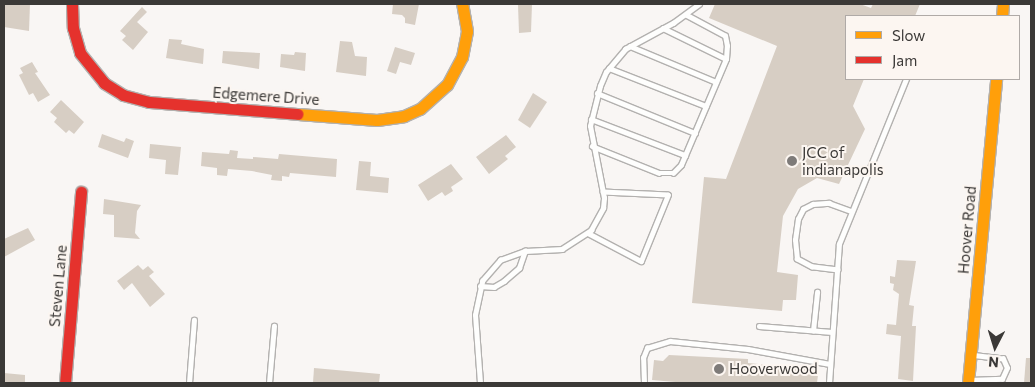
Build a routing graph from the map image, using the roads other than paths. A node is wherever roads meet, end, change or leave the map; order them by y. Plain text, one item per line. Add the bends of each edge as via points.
1 (72, 4) edge
2 (462, 4) edge
3 (699, 4) edge
4 (686, 15) junction
5 (663, 28) junction
6 (630, 46) junction
7 (726, 59) junction
8 (609, 68) junction
9 (906, 80) edge
10 (996, 80) edge
11 (716, 82) junction
12 (597, 94) junction
13 (706, 106) junction
14 (591, 119) junction
15 (695, 132) junction
16 (592, 146) junction
17 (685, 155) junction
18 (82, 192) dead end
19 (603, 192) junction
20 (852, 211) junction
21 (588, 233) junction
22 (525, 251) junction
23 (838, 270) junction
24 (480, 286) junction
25 (816, 292) dead end
26 (194, 320) dead end
27 (274, 326) dead end
28 (760, 326) dead end
29 (812, 331) junction
30 (832, 332) junction
31 (971, 355) junction
32 (830, 364) junction
33 (968, 381) edge
34 (65, 383) edge
35 (189, 383) edge
36 (269, 383) edge
37 (480, 383) edge
38 (644, 383) edge
39 (828, 383) edge

1 - 2 street, Edgemere Drive via 73,32 80,53 92,71 104,83 140,101 378,120 404,116 428,104 448,85 462,57 467,31
3 - 4 lane
4 - 5 lane
4 - 7 lane via 726,36
5 - 6 lane
5 - 7 lane
6 - 8 lane
6 - 11 lane
7 - 11 lane
8 - 12 lane
8 - 13 lane
9 - 20 lane
10 - 31 street, Hoover Road
11 - 13 lane
12 - 14 lane
12 - 15 lane
13 - 15 lane
14 - 16 lane
14 - 17 lane
15 - 17 lane
16 - 17 lane via 658,173 673,173
16 - 19 lane
18 - 34 street, Steven Lane
19 - 21 lane via 603,208
19 - 21 lane via 668,194 641,261
20 - 23 lane via 839,244
20 - 23 lane via 829,204 813,204 804,209 798,219 797,259 812,268
21 - 22 lane via 562,249
22 - 24 lane via 500,260
22 - 24 lane via 519,268 504,281 494,287
23 - 30 lane
24 - 37 lane via 475,315
25 - 29 lane
26 - 35 lane
27 - 36 lane
28 - 29 lane
29 - 30 lane
30 - 32 lane
31 - 33 street, Hoover Road
31 - 33 lane via 1003,359 1007,368 1002,379
32 - 38 lane via 748,349 670,341 646,348
32 - 39 lane

